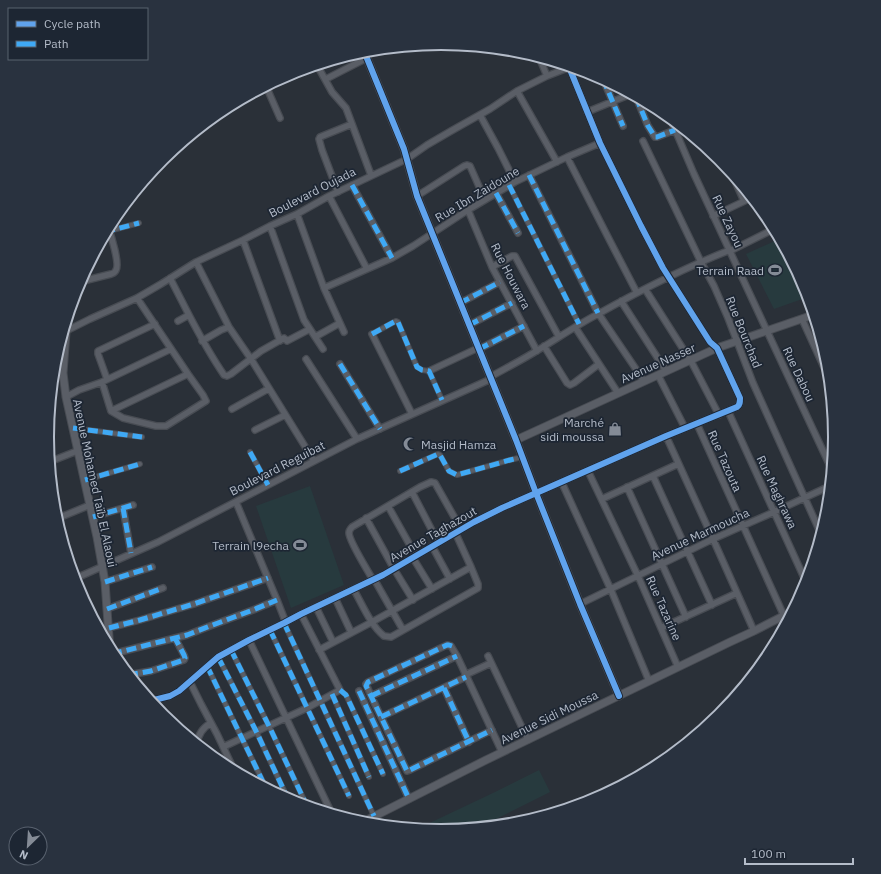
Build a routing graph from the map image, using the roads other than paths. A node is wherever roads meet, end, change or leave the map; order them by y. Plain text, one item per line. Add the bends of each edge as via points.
1 (366, 57) edge
2 (358, 59) edge
3 (542, 63) edge
4 (320, 70) edge
5 (561, 70) edge
6 (571, 73) edge
7 (547, 76) junction
8 (326, 79) junction
9 (606, 87) edge
10 (268, 91) edge
11 (517, 91) junction
12 (625, 97) edge
13 (613, 102) junction
14 (639, 105) edge
15 (587, 112) junction
16 (480, 115) junction
17 (280, 118) dead end
18 (352, 124) junction
19 (623, 126) dead end
20 (675, 130) joint
21 (643, 141) dead end
22 (600, 143) junction
23 (567, 157) junction
24 (407, 159) junction
25 (558, 162) junction
26 (371, 175) junction
27 (529, 175) junction
28 (515, 182) junction
29 (352, 185) junction
30 (509, 185) junction
31 (739, 191) edge
32 (338, 192) junction
33 (496, 193) junction
34 (329, 196) junction
35 (417, 196) junction
36 (485, 200) junction
37 (747, 200) edge
38 (744, 201) junction
39 (468, 210) junction
40 (296, 214) junction
41 (713, 216) junction
42 (139, 223) dead end
43 (270, 226) junction
44 (115, 228) edge
45 (768, 232) edge
46 (432, 233) junction
47 (518, 233) dead end
48 (110, 236) edge
49 (243, 240) junction
50 (730, 251) junction
51 (392, 258) junction
52 (196, 262) junction
53 (701, 262) junction
54 (492, 267) junction
55 (367, 269) junction
56 (668, 276) junction
57 (170, 278) junction
58 (87, 280) edge
59 (500, 282) junction
60 (324, 288) junction
61 (645, 289) junction
62 (637, 292) junction
63 (137, 298) junction
64 (621, 301) junction
65 (460, 303) junction
66 (512, 303) junction
67 (598, 313) junction
68 (189, 315) junction
69 (808, 317) edge
70 (802, 319) junction
71 (178, 321) dead end
72 (340, 323) junction
73 (155, 324) junction
74 (469, 325) junction
75 (524, 326) junction
76 (577, 326) junction
77 (229, 327) junction
78 (69, 329) edge
79 (310, 329) junction
80 (767, 331) junction
81 (344, 332) dead end
82 (372, 334) joint
83 (315, 337) junction
84 (559, 337) junction
85 (202, 341) junction
86 (280, 341) junction
87 (737, 342) junction
88 (544, 346) junction
89 (323, 348) dead end
90 (478, 348) junction
91 (717, 348) junction
92 (172, 349) junction
93 (537, 351) junction
94 (64, 352) edge
95 (818, 355) edge
96 (251, 359) junction
97 (306, 359) dead end
98 (690, 360) junction
99 (340, 364) dead end
100 (600, 364) junction
101 (429, 371) junction
102 (666, 371) junction
103 (188, 374) junction
104 (658, 375) junction
105 (490, 378) junction
106 (104, 381) junction
107 (644, 381) junction
108 (268, 389) junction
109 (618, 393) junction
110 (66, 397) junction
111 (442, 400) junction
112 (232, 409) dead end
113 (111, 410) junction
114 (728, 411) junction
115 (412, 414) junction
116 (285, 415) junction
117 (718, 415) junction
118 (697, 424) junction
119 (73, 428) junction
120 (685, 428) junction
121 (380, 429) junction
122 (255, 430) dead end
123 (666, 436) junction
124 (142, 437) dead end
125 (357, 439) junction
126 (516, 440) junction
127 (77, 451) junction
128 (250, 452) dead end
129 (522, 457) junction
130 (54, 460) edge
131 (827, 460) edge
132 (314, 461) junction
133 (140, 464) dead end
134 (678, 464) junction
135 (400, 471) dead end
136 (588, 471) junction
137 (653, 476) junction
138 (85, 480) junction
139 (562, 482) junction
140 (268, 485) junction
141 (627, 487) junction
142 (824, 489) edge
143 (412, 492) junction
144 (536, 493) junction
145 (805, 498) junction
146 (602, 499) junction
147 (236, 502) junction
148 (90, 505) junction
149 (133, 505) dead end
150 (388, 506) junction
151 (123, 508) junction
152 (774, 512) junction
153 (62, 516) edge
154 (93, 517) junction
155 (366, 518) junction
156 (817, 525) edge
157 (743, 526) junction
158 (458, 531) junction
159 (713, 539) junction
160 (438, 542) junction
161 (432, 546) junction
162 (688, 551) junction
163 (131, 553) junction
164 (414, 557) junction
165 (662, 564) junction
166 (102, 566) junction
167 (152, 567) dead end
168 (471, 568) junction
169 (394, 569) junction
170 (802, 574) edge
171 (79, 576) edge
172 (638, 576) junction
173 (268, 578) junction
174 (450, 579) junction
175 (373, 580) junction
176 (105, 582) junction
177 (163, 588) dead end
178 (432, 589) junction
179 (354, 590) junction
180 (611, 590) junction
181 (737, 593) junction
182 (335, 598) junction
183 (277, 600) junction
184 (413, 600) junction
185 (580, 604) junction
186 (712, 605) junction
187 (316, 607) junction
188 (107, 609) junction
189 (392, 610) junction
190 (301, 614) junction
191 (784, 616) joint
192 (686, 617) junction
193 (372, 622) junction
194 (285, 623) junction
195 (109, 628) junction
196 (661, 628) junction
197 (270, 630) junction
198 (404, 630) junction
199 (754, 631) junction
200 (351, 632) junction
201 (109, 637) edge
202 (175, 638) junction
203 (249, 640) junction
204 (333, 642) junction
205 (231, 650) junction
206 (319, 650) junction
207 (119, 652) edge
208 (457, 656) junction
209 (488, 656) dead end
210 (218, 657) junction
211 (491, 663) junction
212 (207, 666) junction
213 (678, 667) junction
214 (134, 674) edge
215 (466, 676) junction
216 (650, 681) junction
217 (190, 682) junction
218 (444, 688) junction
219 (340, 690) junction
220 (359, 691) dead end
221 (332, 694) junction
222 (371, 696) junction
223 (619, 696) junction
224 (156, 699) edge
225 (320, 701) junction
226 (307, 708) junction
227 (381, 716) junction
228 (287, 718) junction
229 (211, 723) junction
230 (269, 726) junction
231 (492, 730) junction
232 (256, 731) junction
233 (198, 738) edge
234 (242, 738) junction
235 (528, 740) junction
236 (469, 742) junction
237 (223, 747) junction
238 (502, 752) junction
239 (226, 760) edge
240 (383, 774) dead end
241 (369, 778) dead end
242 (262, 780) edge
243 (285, 792) edge
244 (349, 796) dead end
245 (304, 799) edge
246 (409, 799) junction
247 (329, 807) edge
248 (374, 816) junction
249 (371, 818) edge

1 - 24 street
2 - 8 street
3 - 7 street
4 - 8 street
5 - 7 street, Boulevard Oujada
6 - 15 street
7 - 11 street, Boulevard Oujada
8 - 18 street via 332,92 346,108
9 - 13 street
10 - 17 street
11 - 16 street, Boulevard Oujada
11 - 25 street
12 - 13 street
13 - 15 street
13 - 19 street
14 - 20 street via 655,137
15 - 22 street
16 - 24 street, Boulevard Oujada
16 - 28 street
18 - 26 street
18 - 32 street via 319,139
20 - 41 street, Rue Zayou
21 - 53 street, Rue Bourchad
22 - 23 street, Rue Ibn Zaidoune
22 - 56 street
23 - 25 street, Rue Ibn Zaidoune
23 - 62 street
24 - 26 street, Boulevard Oujada
24 - 35 street
25 - 27 street, Rue Ibn Zaidoune
26 - 29 street, Boulevard Oujada
27 - 28 street, Rue Ibn Zaidoune
27 - 67 street
28 - 30 street, Rue Ibn Zaidoune
29 - 32 street, Boulevard Oujada
29 - 51 street
30 - 33 street, Rue Ibn Zaidoune
30 - 76 street
31 - 38 street
32 - 34 street, Boulevard Oujada
33 - 36 street, Rue Ibn Zaidoune
33 - 47 street
34 - 40 street, Boulevard Oujada
34 - 55 street
35 - 36 street via 467,165 470,166
35 - 46 street
36 - 39 street, Rue Ibn Zaidoune
37 - 38 street
38 - 41 street
39 - 46 street, Rue Ibn Zaidoune
39 - 54 street, Rue Houwara
40 - 43 street, Boulevard Oujada
40 - 60 street
41 - 50 street, Rue Zayou
42 - 44 street
43 - 49 street, Boulevard Oujada
43 - 79 street via 302,315
45 - 50 street, Boulevard Reguibat
46 - 51 street, Rue Ibn Zaidoune
46 - 65 street
48 - 58 street via 117,262 116,272
49 - 52 street, Boulevard Oujada
49 - 86 street
50 - 53 street, Boulevard Reguibat
50 - 80 street, Rue Zayou
51 - 55 street, Rue Ibn Zaidoune
52 - 57 street, Boulevard Oujada
52 - 77 street
53 - 56 street, Boulevard Reguibat
53 - 87 street, Rue Bourchad via 714,286
54 - 59 street, Rue Houwara
54 - 84 street via 515,256
55 - 60 street, Rue Ibn Zaidoune
56 - 61 street, Boulevard Reguibat
56 - 91 street via 710,342
57 - 63 street, Boulevard Oujada
57 - 68 street
59 - 65 street
59 - 66 street, Rue Houwara
60 - 72 street
61 - 62 street, Boulevard Reguibat
61 - 98 street
62 - 64 street, Boulevard Reguibat
63 - 73 street
63 - 78 street, Boulevard Oujada
64 - 67 street, Boulevard Reguibat
64 - 102 street
65 - 74 street
66 - 74 street
66 - 75 street, Rue Houwara
67 - 76 street, Boulevard Reguibat
67 - 107 street
68 - 71 street
68 - 85 street
69 - 70 street, Avenue Nasser
70 - 80 street, Avenue Nasser
70 - 95 street
72 - 81 street
72 - 83 street
73 - 92 street
73 - 106 street via 98,351
74 - 90 street
75 - 90 street
75 - 93 street, Rue Houwara
76 - 84 street, Boulevard Reguibat
76 - 100 street
77 - 85 street
77 - 96 street
79 - 83 street
79 - 86 street via 287,341 284,338
80 - 87 street, Avenue Nasser
80 - 131 street, Rue Dabou
82 - 101 street via 398,322 417,367
82 - 115 street
83 - 89 street
84 - 88 street, Boulevard Reguibat
85 - 96 street via 227,376
86 - 96 street
87 - 91 street, Avenue Nasser
87 - 145 street, Rue Bourchad
88 - 93 street, Boulevard Reguibat
88 - 100 street via 570,384
90 - 101 street
90 - 105 street
91 - 98 street, Avenue Nasser
91 - 114 street, Avenue Taghazout via 740,398 739,405
92 - 103 street
92 - 106 street
93 - 105 street, Boulevard Reguibat
94 - 110 street, Avenue Mohamed Taïb El Alaoui
96 - 108 street
97 - 125 street
98 - 102 street, Avenue Nasser
98 - 117 street
99 - 121 street
100 - 109 street
101 - 111 street
102 - 104 street, Avenue Nasser
103 - 113 street
103 - 113 street via 206,401 166,426 128,419 118,416
104 - 107 street, Avenue Nasser
104 - 120 street
105 - 111 street, Boulevard Reguibat
105 - 126 street
106 - 110 street
106 - 113 street
107 - 109 street, Avenue Nasser
108 - 112 street
108 - 116 street
109 - 126 street, Avenue Nasser
110 - 119 street, Avenue Mohamed Taïb El Alaoui
111 - 115 street, Boulevard Reguibat
114 - 117 street, Avenue Taghazout
114 - 152 street, Rue Maghrawa
115 - 121 street, Boulevard Reguibat
116 - 122 street
116 - 132 street
117 - 118 street, Avenue Taghazout
118 - 120 street, Avenue Taghazout
118 - 157 street, Rue Tazouta
119 - 124 street
119 - 127 street, Avenue Mohamed Taïb El Alaoui
120 - 123 street, Avenue Taghazout
121 - 125 street, Boulevard Reguibat
123 - 134 street
123 - 136 street, Avenue Taghazout
125 - 132 street, Boulevard Reguibat
126 - 129 street
127 - 130 street
127 - 138 street, Avenue Mohamed Taïb El Alaoui
128 - 140 street
129 - 135 street via 457,475 450,471 438,454
129 - 144 street
132 - 140 street, Boulevard Reguibat
133 - 138 street
134 - 137 street
134 - 159 street
136 - 139 street, Avenue Taghazout
136 - 146 street, Rue Tazarine
137 - 141 street
137 - 162 street
138 - 148 street, Avenue Mohamed Taïb El Alaoui
139 - 144 street, Avenue Taghazout
139 - 180 street
140 - 147 street, Boulevard Reguibat
141 - 146 street
141 - 165 street
142 - 145 street, Avenue Marmoucha
143 - 150 street
143 - 158 street via 427,483 435,483
143 - 160 street
144 - 158 street, Avenue Taghazout
144 - 185 street
145 - 152 street, Avenue Marmoucha
145 - 156 street, Rue Bourchad
146 - 172 street, Rue Tazarine
147 - 163 street, Boulevard Reguibat
147 - 173 street
148 - 153 street
148 - 154 street, Avenue Mohamed Taïb El Alaoui
149 - 151 street
150 - 155 street
150 - 164 street
151 - 154 street
151 - 163 street
152 - 157 street, Avenue Marmoucha
152 - 170 street, Rue Maghrawa
154 - 166 street, Avenue Mohamed Taïb El Alaoui
155 - 169 street
155 - 175 street via 349,532 354,547
157 - 159 street, Avenue Marmoucha
157 - 191 street, Rue Tazouta
158 - 160 street, Avenue Taghazout
158 - 168 street
159 - 162 street, Avenue Marmoucha
159 - 181 street
160 - 161 street, Avenue Taghazout
161 - 164 street, Avenue Taghazout
161 - 174 street
162 - 165 street, Avenue Marmoucha
162 - 186 street
163 - 166 street, Boulevard Reguibat
164 - 169 street, Avenue Taghazout
164 - 178 street
165 - 172 street, Avenue Marmoucha
165 - 192 street
166 - 171 street, Boulevard Reguibat
166 - 176 street, Avenue Mohamed Taïb El Alaoui
167 - 176 street
168 - 174 street
168 - 198 street via 478,588
169 - 175 street, Avenue Taghazout
169 - 184 street
172 - 180 street, Avenue Marmoucha
172 - 196 street, Rue Tazarine
173 - 183 street
173 - 195 street via 194,604
174 - 178 street
175 - 179 street, Avenue Taghazout
175 - 189 street
176 - 188 street, Avenue Mohamed Taïb El Alaoui
177 - 188 street
178 - 184 street
179 - 182 street, Avenue Taghazout
179 - 193 street
180 - 185 street, Avenue Marmoucha
180 - 216 street
181 - 186 street
181 - 199 street
182 - 187 street, Avenue Taghazout
182 - 200 street
183 - 194 street
183 - 202 street
184 - 189 street
185 - 223 street
186 - 192 street
187 - 190 street, Avenue Taghazout
187 - 204 street
188 - 195 street, Avenue Mohamed Taïb El Alaoui
189 - 193 street
189 - 198 street
190 - 194 street, Avenue Taghazout
190 - 206 street
191 - 199 street, Avenue Sidi Moussa
192 - 196 street
193 - 198 street via 386,637
193 - 200 street
194 - 197 street, Avenue Taghazout
194 - 225 street
195 - 201 street, Avenue Mohamed Taïb El Alaoui
196 - 213 street, Rue Tazarine
197 - 203 street, Avenue Taghazout
197 - 226 street
199 - 213 street, Avenue Sidi Moussa
200 - 204 street
202 - 207 street
202 - 214 street via 184,660
203 - 205 street, Avenue Taghazout
203 - 228 street
204 - 206 street
205 - 210 street, Avenue Taghazout
205 - 230 street
206 - 219 street
208 - 215 street
208 - 222 street
208 - 222 street via 452,646 447,645 368,682 366,686
209 - 211 street
210 - 212 street, Avenue Taghazout
210 - 232 street
211 - 215 street
211 - 235 street
212 - 217 street, Avenue Taghazout
212 - 234 street
213 - 216 street, Avenue Sidi Moussa
215 - 218 street
215 - 231 street
216 - 223 street, Avenue Sidi Moussa
217 - 224 street, Avenue Taghazout via 175,694
217 - 229 street
218 - 227 street
218 - 236 street
219 - 221 street
219 - 240 street via 346,695
220 - 246 street
221 - 225 street
221 - 241 street
222 - 227 street
223 - 235 street, Avenue Sidi Moussa
225 - 226 street
225 - 248 street
226 - 228 street
226 - 244 street
227 - 236 street via 407,771
228 - 230 street
228 - 247 street
229 - 233 street
229 - 237 street
230 - 232 street
230 - 245 street
231 - 236 street
231 - 238 street
232 - 234 street
232 - 243 street
234 - 237 street
234 - 242 street
235 - 238 street, Avenue Sidi Moussa
237 - 239 street
238 - 246 street, Avenue Sidi Moussa
246 - 248 street, Avenue Sidi Moussa
248 - 249 street, Avenue Sidi Moussa

